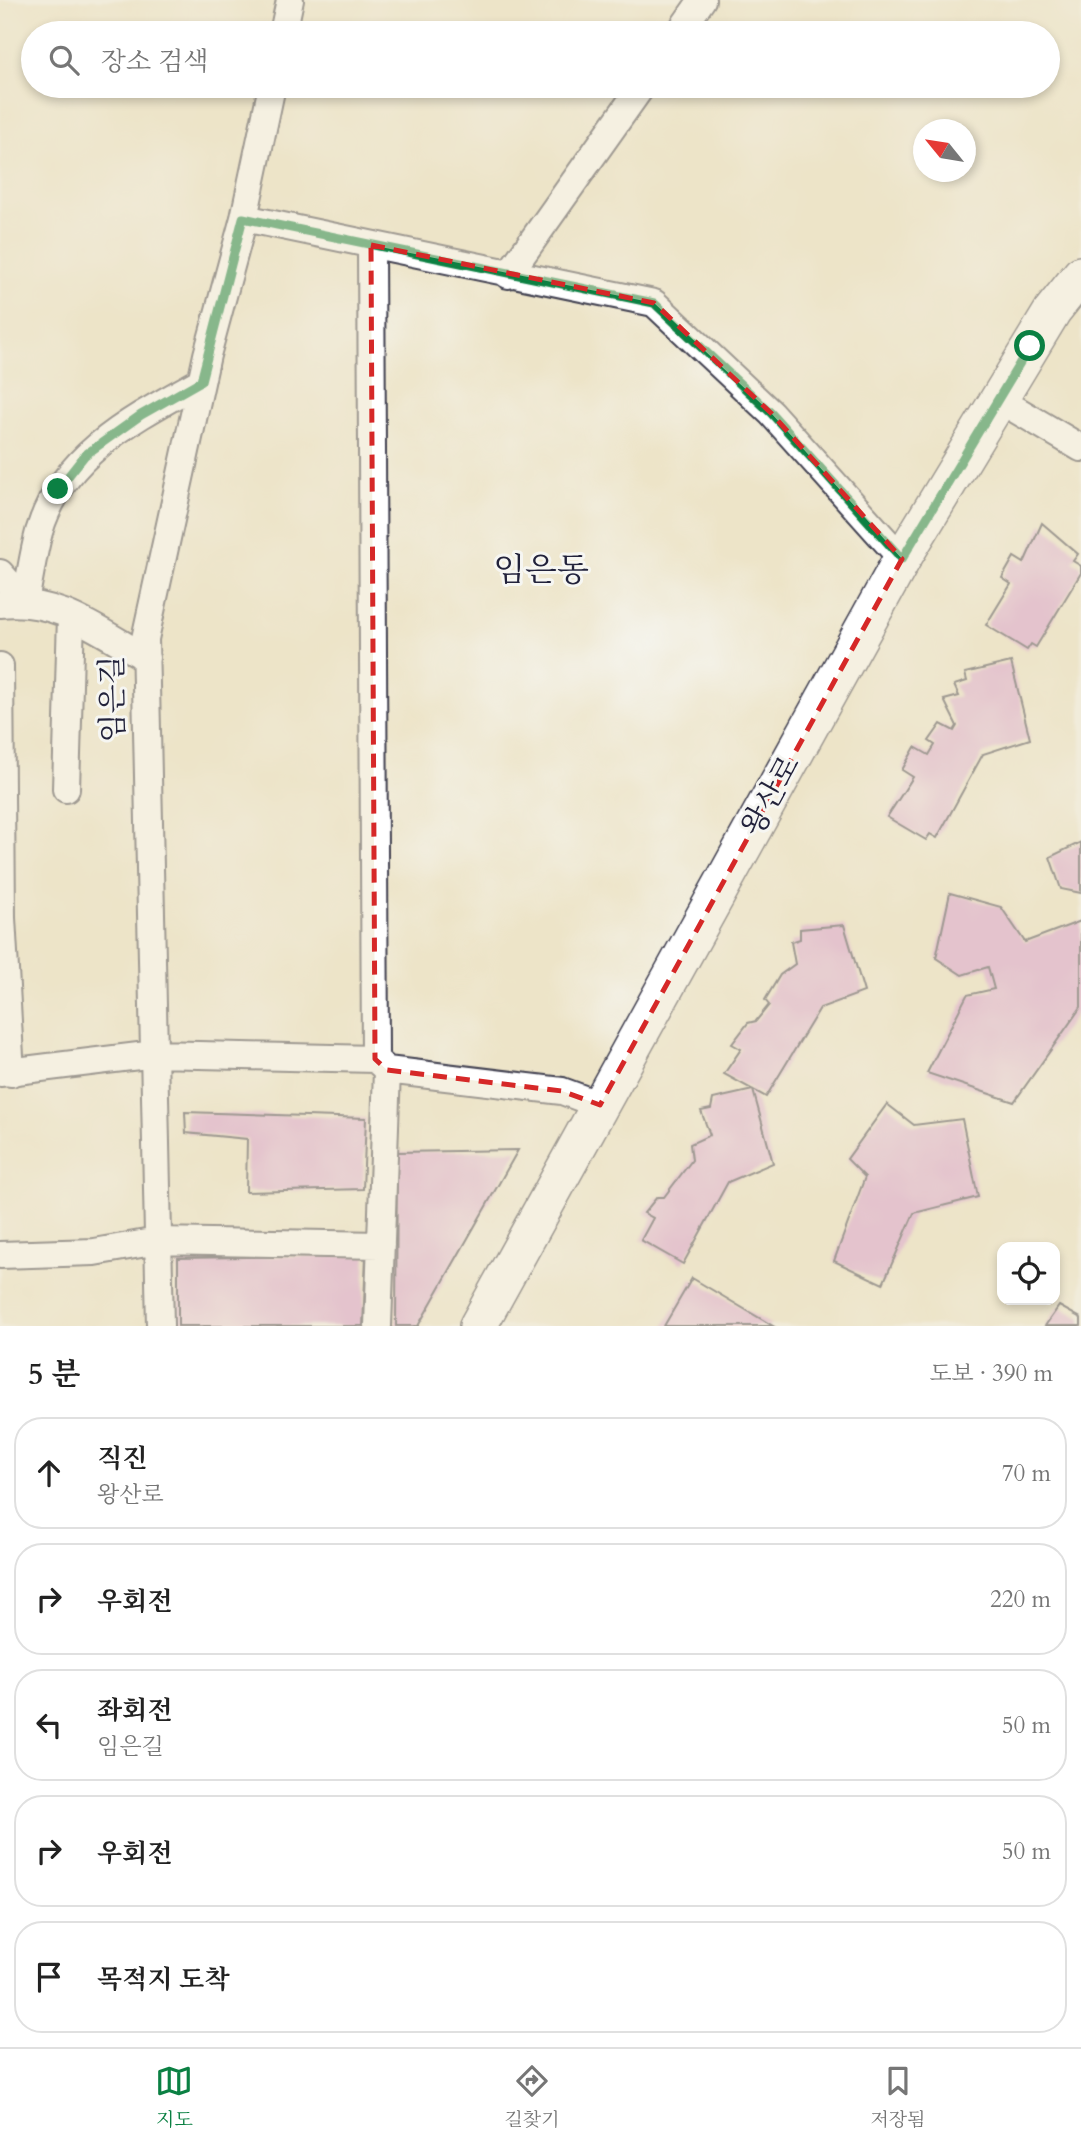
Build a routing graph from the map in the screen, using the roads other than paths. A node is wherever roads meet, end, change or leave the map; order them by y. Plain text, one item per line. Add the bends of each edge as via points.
1 (290, 0) edge
2 (702, 0) edge
3 (286, 21) edge
4 (687, 21) edge
5 (269, 98) edge
6 (633, 98) edge
7 (243, 218) junction
8 (371, 245) junction
9 (508, 275) junction
10 (1081, 275) edge
11 (201, 381) junction
12 (998, 399) junction
13 (1081, 448) edge
14 (902, 559) junction
15 (0, 573) edge
16 (12, 602) edge
17 (71, 616) junction
18 (146, 658) junction
19 (0, 666) edge
20 (66, 789) dead end
21 (155, 1054) junction
22 (381, 1064) junction
23 (6, 1073) edge
24 (600, 1105) junction
25 (158, 1241) junction
26 (381, 1245) junction
27 (0, 1255) edge
28 (160, 1326) edge
29 (378, 1326) edge
30 (478, 1326) edge

1 - 3 street
2 - 4 street
5 - 7 street, 임은길
6 - 9 street
7 - 8 street
7 - 11 street, 임은길
8 - 9 street
8 - 22 street
9 - 14 street via 654,303 771,413
10 - 12 street, 왕산로 via 1053,310
11 - 16 street via 141,415 85,455 58,489
11 - 18 street, 임은길 via 145,639
12 - 13 street
12 - 14 street, 왕산로
14 - 24 street, 왕산로
15 - 16 street
16 - 17 street via 56,608
17 - 18 street
17 - 20 street
18 - 21 street, 임은길
19 - 23 street
21 - 22 street
21 - 23 street
21 - 25 street, 임은길
22 - 24 street via 562,1091
22 - 26 street
24 - 30 street, 왕산로
25 - 26 street
25 - 27 street via 94,1252
25 - 28 street, 임은길
26 - 29 street

